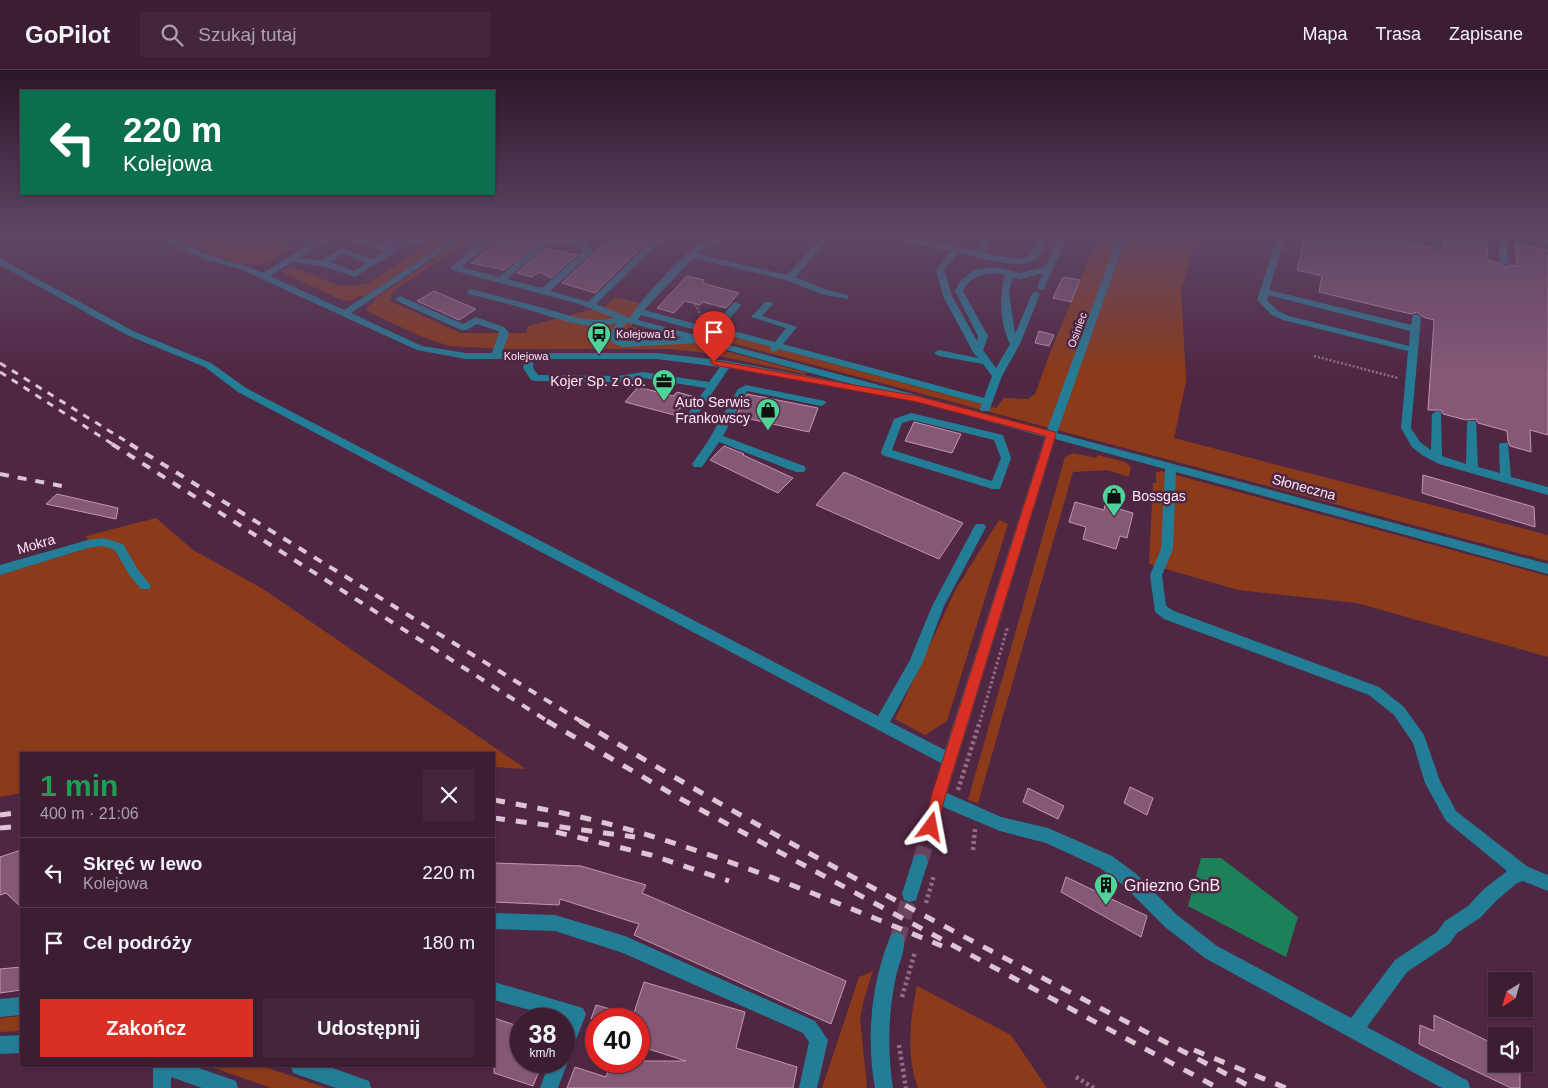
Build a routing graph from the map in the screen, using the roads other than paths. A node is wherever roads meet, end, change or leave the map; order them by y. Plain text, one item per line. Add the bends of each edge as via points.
1 (36, 282) edge
2 (275, 282) edge
3 (393, 282) edge
4 (507, 282) edge
5 (555, 282) edge
6 (614, 282) edge
7 (665, 282) edge
8 (798, 282) edge
9 (941, 282) edge
10 (965, 282) edge
11 (1007, 282) edge
12 (1042, 282) edge
13 (1106, 282) edge
14 (1268, 282) edge
15 (544, 291) junction
16 (471, 292) dead end
17 (1265, 292) junction
18 (845, 297) dead end
19 (400, 300) dead end
20 (768, 304) dead end
21 (590, 305) junction
22 (736, 305) dead end
23 (639, 312) junction
24 (345, 313) junction
25 (629, 320) junction
26 (713, 328) junction
27 (701, 340) junction
28 (1016, 344) junction
29 (777, 345) junction
30 (1414, 350) junction
31 (978, 352) junction
32 (939, 353) dead end
33 (496, 356) junction
34 (530, 356) junction
35 (768, 358) junction
36 (985, 361) junction
37 (726, 364) junction
38 (870, 370) junction
39 (763, 371) junction
40 (998, 376) junction
41 (817, 381) junction
42 (863, 384) junction
43 (712, 386) junction
44 (756, 390) junction
45 (917, 399) junction
46 (988, 402) junction
47 (1437, 414) dead end
48 (911, 416) junction
49 (983, 416) junction
50 (688, 421) dead end
51 (1472, 423) dead end
52 (1051, 434) junction
53 (716, 437) junction
54 (1504, 446) dead end
55 (1436, 458) junction
56 (698, 464) dead end
57 (1171, 466) junction
58 (800, 469) dead end
59 (1472, 469) junction
60 (1506, 479) junction
61 (1548, 491) edge
62 (980, 527) dead end
63 (1548, 568) edge
64 (0, 570) edge
65 (146, 586) dead end
66 (881, 724) junction
67 (950, 760) junction
68 (946, 800) junction
69 (931, 827) tunnel mouth
70 (920, 862) tunnel mouth
71 (1523, 873) junction
72 (1548, 883) edge
73 (910, 894) tunnel mouth
74 (495, 921) edge
75 (897, 941) tunnel mouth
76 (495, 991) edge
77 (20, 1006) edge
78 (0, 1008) edge
79 (555, 1008) edge
80 (1354, 1029) junction
81 (20, 1044) edge
82 (0, 1045) edge
83 (164, 1067) edge
84 (167, 1067) edge
85 (303, 1067) edge
86 (555, 1073) edge
87 (162, 1088) edge
88 (229, 1088) edge
89 (362, 1088) edge
90 (549, 1088) edge
91 (808, 1088) edge
92 (884, 1088) edge
93 (1462, 1088) edge

1 - 66 street via 130,333 208,365 242,390
2 - 24 street, Kolejowa
3 - 24 street
4 - 15 street
5 - 15 street
6 - 21 street
7 - 23 street
8 - 18 street
9 - 31 street
10 - 31 street via 959,291 983,336
11 - 28 street via 1008,330
12 - 28 street
13 - 52 street, Osiniec
14 - 17 street
15 - 21 street
16 - 25 street via 572,320 606,323
17 - 30 street via 1262,300 1275,313 1286,318
17 - 30 street via 1415,323
19 - 33 street via 464,328 476,320 501,329 504,333
20 - 29 street via 756,317 792,327
21 - 25 street
22 - 26 street
23 - 25 street
23 - 26 street via 696,328
24 - 33 street, Kolejowa via 420,348 466,356
25 - 27 street, Kolejowa
25 - 27 street, Kolejowa via 613,336 622,344
26 - 27 street
26 - 29 street
27 - 35 street, Kolejowa
28 - 40 street
29 - 35 street
29 - 38 street
30 - 55 street via 1406,428 1418,447
31 - 36 street
32 - 36 street
33 - 34 street, Kolejowa
34 - 37 street, Kolejowa via 639,355
34 - 43 street via 528,368 536,378 618,379 643,374
35 - 42 street, Kolejowa
36 - 40 street
37 - 39 street, Kolejowa
37 - 43 street
38 - 42 street
38 - 46 street
39 - 41 street, Kolejowa
39 - 44 street
40 - 46 street
41 - 44 street via 816,402
41 - 45 street, Kolejowa
42 - 45 street, Kolejowa
43 - 50 street
44 - 53 street via 743,389
45 - 48 street
45 - 49 street, Kolejowa
46 - 49 street
47 - 55 street
48 - 48 street via 999,438 1006,458 996,486 886,452 898,420
49 - 52 street, Kolejowa
51 - 59 street
52 - 57 street, Słoneczna
52 - 67 street, Osiniec
53 - 56 street
53 - 58 street
54 - 60 street
55 - 59 street
57 - 63 street, Słoneczna
57 - 71 street via 1167,549 1156,576 1160,608 1169,615 1374,691 1399,711 1419,740 1433,783 1451,816
59 - 60 street
60 - 61 street
62 - 66 street via 938,606 916,662
64 - 65 street, Mokra via 103,542 113,544 125,556
66 - 67 street
67 - 68 street, Osiniec
68 - 69 street, Osiniec
68 - 80 street via 1000,824 1048,836 1106,862 1211,952
70 - 73 street
71 - 72 street
71 - 80 street via 1512,877 1474,912 1451,927 1443,938 1401,966
74 - 91 street via 555,923 625,944 809,1027 820,1040
75 - 92 street via 886,976 880,1013
76 - 79 street
77 - 78 street
80 - 93 street
81 - 82 street
83 - 87 street
84 - 88 street
85 - 89 street
86 - 90 street

